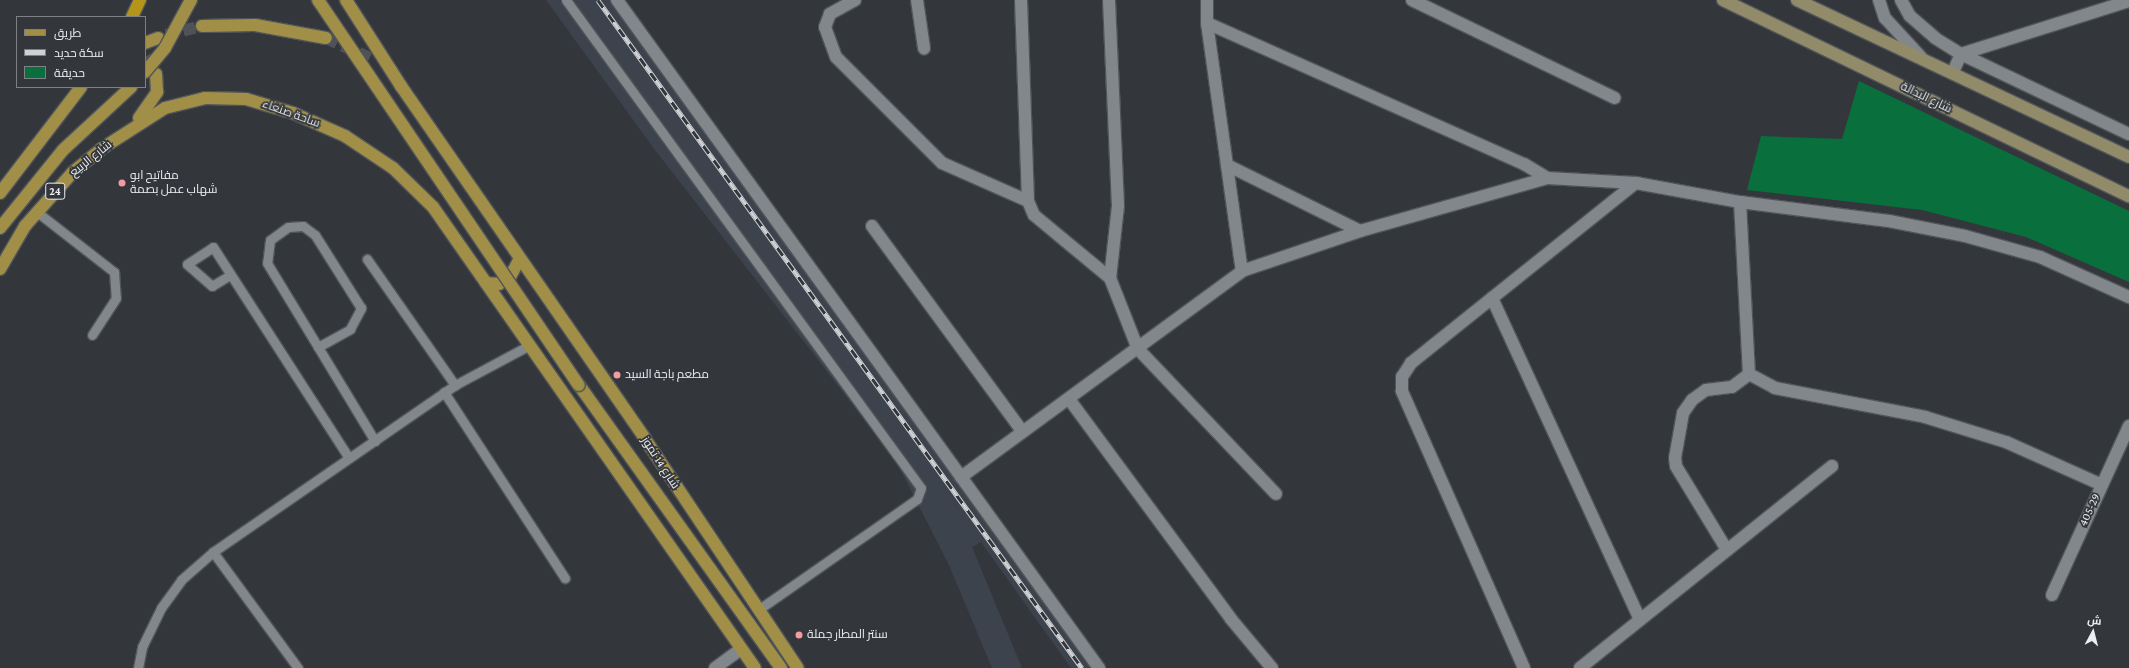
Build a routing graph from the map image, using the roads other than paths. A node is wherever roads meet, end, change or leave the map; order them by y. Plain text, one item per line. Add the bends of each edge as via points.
1 (140, 0) edge
2 (191, 0) edge
3 (318, 0) edge
4 (346, 0) edge
5 (566, 0) edge
6 (617, 0) edge
7 (855, 0) edge
8 (917, 0) edge
9 (1021, 0) edge
10 (1109, 0) edge
11 (1207, 0) edge
12 (1412, 0) edge
13 (1723, 0) edge
14 (1797, 0) edge
15 (1879, 0) edge
16 (1901, 0) edge
17 (2129, 1) edge
18 (132, 16) edge
19 (1207, 23) junction
20 (202, 26) tunnel mouth
21 (158, 38) tunnel mouth
22 (326, 38) tunnel mouth
23 (146, 43) edge
24 (924, 48) dead end
25 (1961, 54) junction
26 (1921, 57) junction
27 (372, 59) tunnel mouth
28 (1953, 72) junction
29 (151, 73) edge
30 (401, 86) junction
31 (80, 88) edge
32 (130, 88) edge
33 (1615, 98) dead end
34 (129, 129) junction
35 (2129, 134) edge
36 (2129, 157) edge
37 (1227, 165) junction
38 (1547, 178) junction
39 (1636, 183) junction
40 (0, 192) edge
41 (2129, 196) edge
42 (1028, 201) junction
43 (1740, 202) junction
44 (37, 212) junction
45 (872, 226) dead end
46 (0, 228) edge
47 (1360, 231) junction
48 (367, 259) dead end
49 (519, 260) junction
50 (0, 269) edge
51 (1242, 272) junction
52 (230, 275) junction
53 (1110, 278) junction
54 (486, 283) junction
55 (2129, 297) edge
56 (1492, 298) junction
57 (92, 335) dead end
58 (530, 345) junction
59 (318, 348) junction
60 (1138, 349) junction
61 (1749, 374) junction
62 (455, 385) junction
63 (444, 392) junction
64 (1069, 398) junction
65 (2129, 426) edge
66 (1022, 432) junction
67 (374, 440) junction
68 (349, 458) junction
69 (1832, 466) dead end
70 (961, 477) junction
71 (2102, 485) junction
72 (1276, 494) dead end
73 (1727, 550) junction
74 (213, 552) junction
75 (565, 578) dead end
76 (2052, 595) dead end
77 (758, 610) junction
78 (1640, 620) junction
79 (742, 649) junction
80 (138, 668) edge
81 (298, 668) edge
82 (715, 668) edge
83 (755, 668) edge
84 (781, 668) edge
85 (798, 668) edge
86 (1099, 668) edge
87 (1272, 668) edge
88 (1524, 668) edge
89 (1580, 668) edge

1 - 18 highway
2 - 29 main road, bridge
3 - 84 main road, bridge via 579,385
4 - 30 main road
5 - 77 lane via 921,488 917,499
6 - 70 street
7 - 42 street via 830,14 825,27 836,57 942,164
8 - 24 street
9 - 42 street
10 - 53 street via 1118,206
11 - 19 street
12 - 33 street
13 - 41 main road, شارع البدالة
14 - 26 main road
15 - 26 street via 1885,18
16 - 25 street via 1910,16 1935,38
17 - 25 street
19 - 37 street
19 - 38 street via 1524,164
20 - 22 main road via 255,25
21 - 23 main road
25 - 28 street
25 - 35 street
26 - 28 main road
27 - 30 main road
28 - 36 main road
29 - 34 main road via 154,100
30 - 49 main road
31 - 40 main road
32 - 46 main road via 93,121 35,181
34 - 44 main road, شارع الربيع / 24 via 73,172
34 - 54 main road, ساحة صنعاء via 165,108 205,98 246,99 293,113 345,136 393,168 433,207
37 - 47 street
37 - 51 street
38 - 39 street
38 - 47 street
39 - 43 street
39 - 56 street
42 - 53 street via 1034,215
43 - 55 street via 1889,221 1965,236 2040,257
43 - 61 street
44 - 50 main road, شارع الربيع / 24
44 - 57 lane via 114,272 116,298
45 - 66 street
47 - 51 street
48 - 62 lane
49 - 54 main road via 510,278 499,284
49 - 77 main road, شارع 14 تموز via 645,439
51 - 60 street
52 - 52 lane via 213,247 187,264 212,286
52 - 68 lane
53 - 60 street
54 - 58 main road, ساحة صنعاء
56 - 78 street
56 - 88 street via 1411,363 1402,377 1402,391
58 - 62 lane
58 - 79 main road, ساحة صنعاء
59 - 59 lane via 267,262 270,240 288,227 303,226 315,235 361,308 350,329
59 - 67 lane
60 - 64 street
60 - 72 street
61 - 71 street via 1775,388 1925,417 1998,440
61 - 73 street via 1732,387 1706,390 1692,400 1684,413 1675,458 1676,466
62 - 63 lane
63 - 67 lane
63 - 75 lane
64 - 66 street
64 - 87 street via 1231,619
65 - 71 street, 405-29
66 - 70 street
67 - 68 lane
68 - 74 lane
69 - 73 street
70 - 86 street
71 - 76 street, 405-29
73 - 78 street
74 - 80 lane via 181,580 161,608 142,647
74 - 81 lane
77 - 85 main road, شارع 14 تموز
78 - 89 street
79 - 82 street
79 - 83 main road

